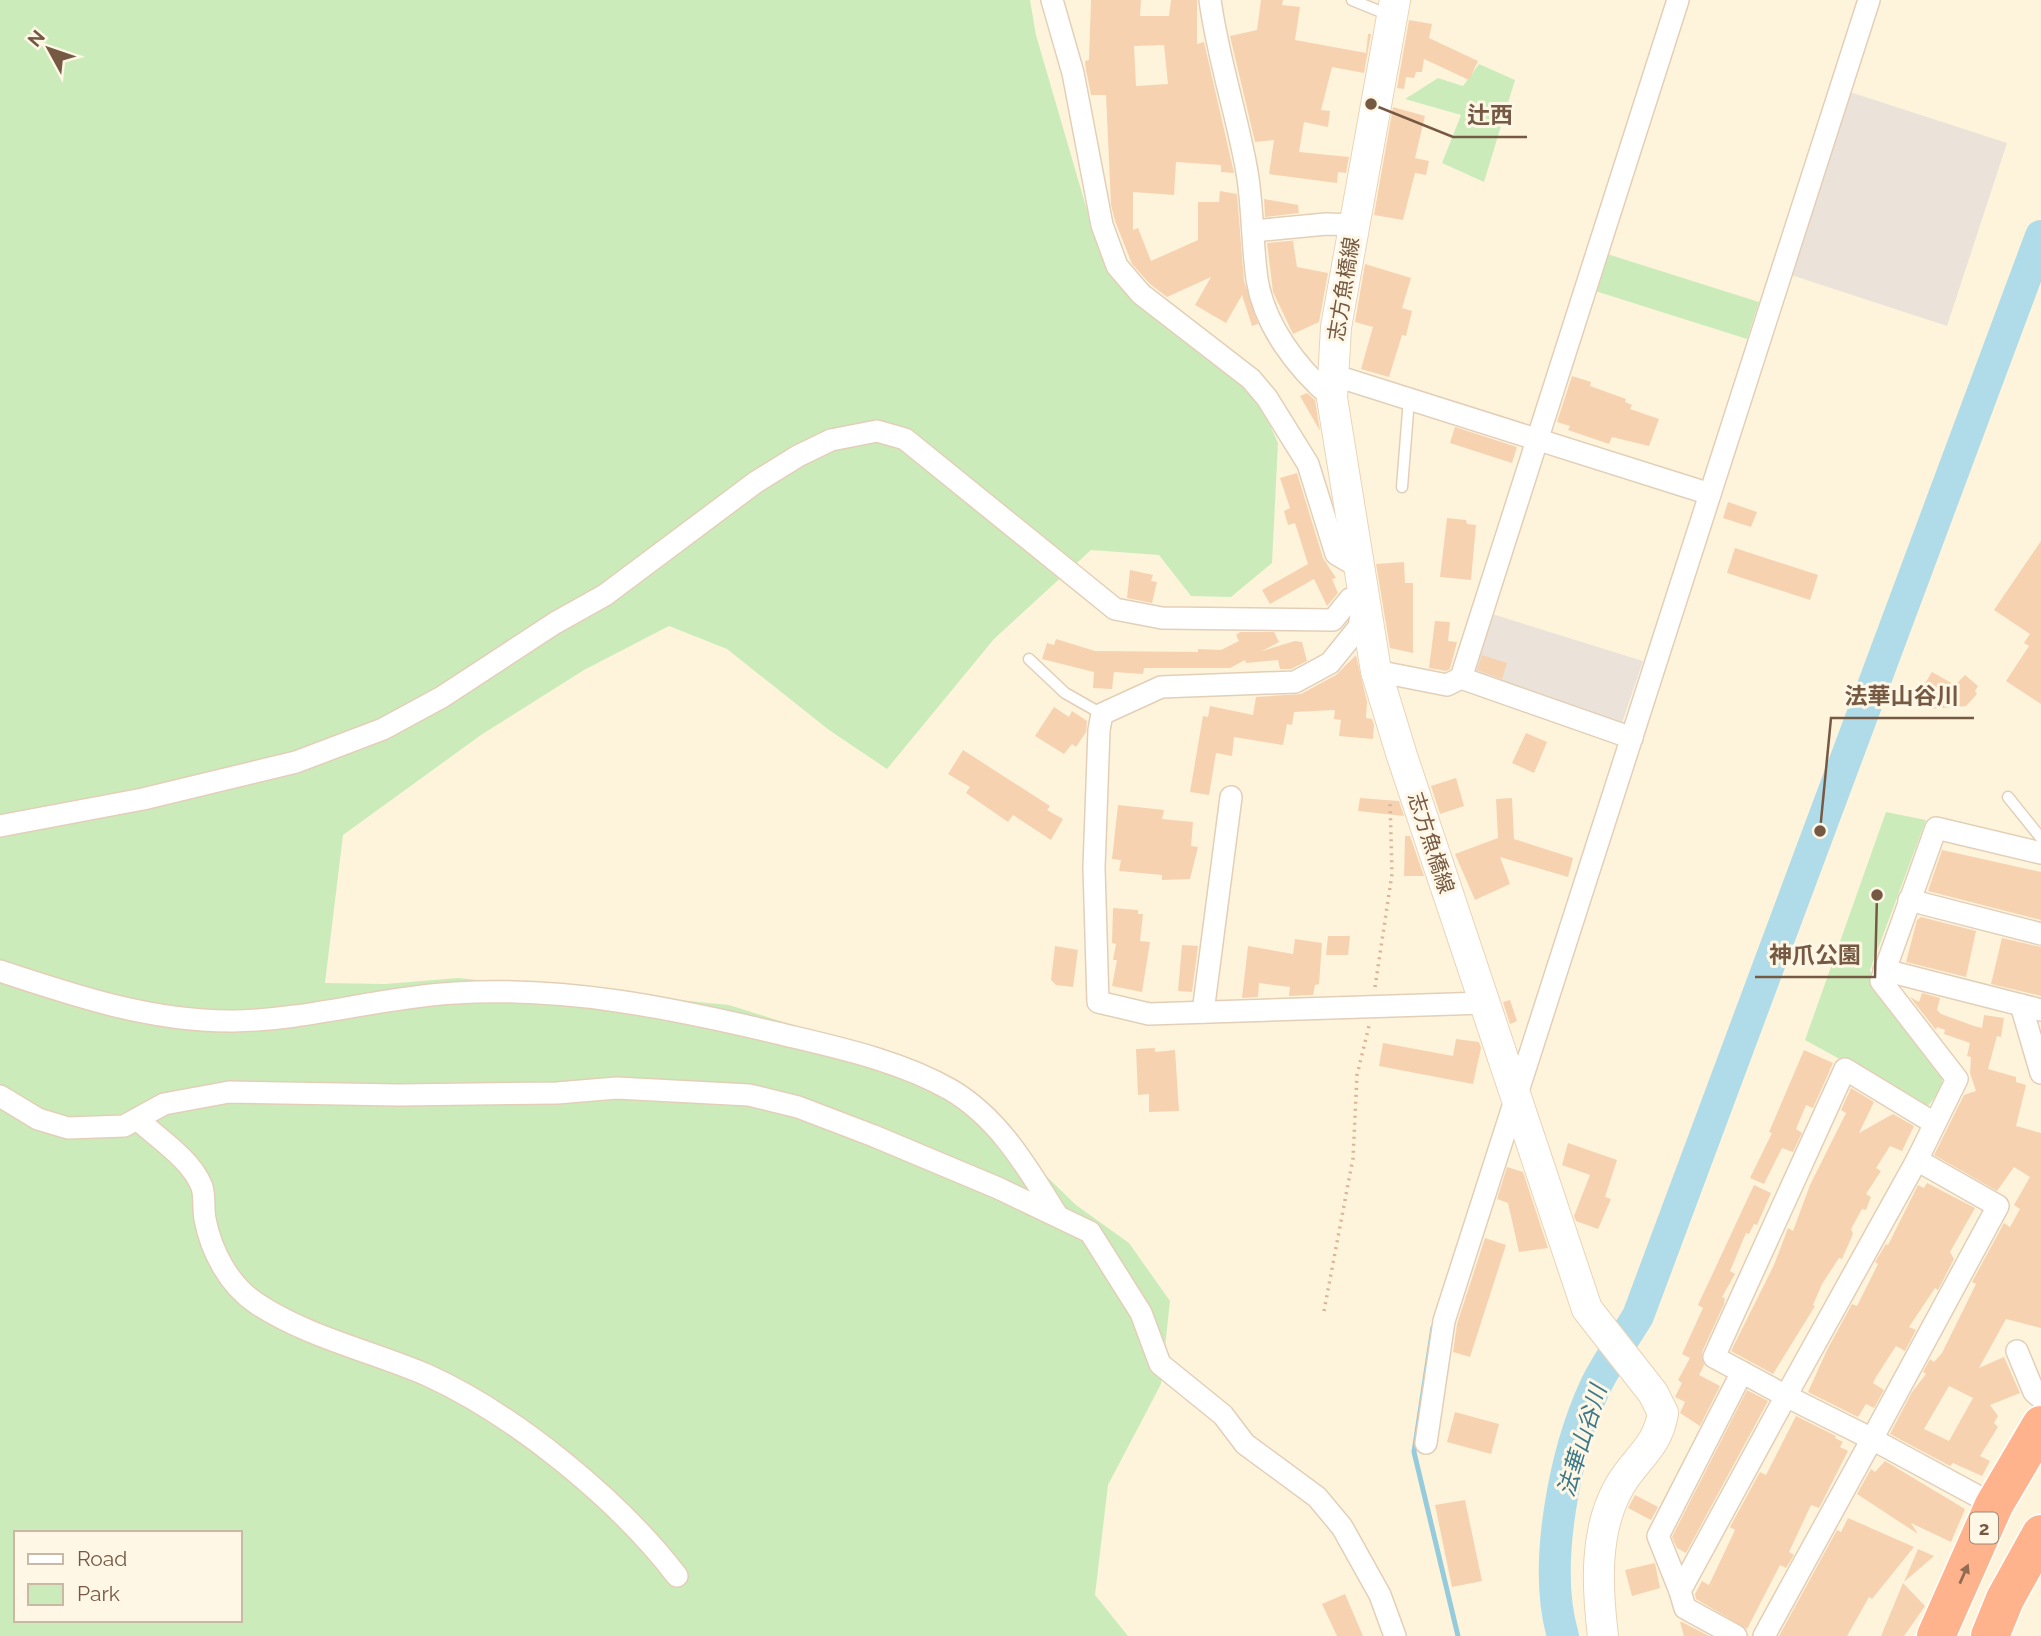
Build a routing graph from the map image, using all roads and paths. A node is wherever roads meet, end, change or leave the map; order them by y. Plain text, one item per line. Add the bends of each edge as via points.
1 (1052, 0) edge
2 (1210, 0) edge
3 (1352, 0) edge
4 (1678, 0) edge
5 (1869, 0) edge
6 (1393, 8) edge
7 (1354, 225) junction
8 (1253, 230) junction
9 (1171, 298) dead end
10 (1204, 344) junction
11 (1333, 387) junction
12 (1409, 399) junction
13 (1538, 439) junction
14 (1402, 487) dead end
15 (1710, 494) junction
16 (1360, 568) junction
17 (1364, 598) junction
18 (1029, 659) dead end
19 (1376, 671) junction
20 (1461, 678) junction
21 (1102, 714) junction
22 (1632, 738) junction
23 (1404, 762) junction
24 (1231, 797) dead end
25 (2008, 797) dead end
26 (0, 826) edge
27 (2041, 838) edge
28 (2041, 853) edge
29 (1909, 900) junction
30 (2041, 934) edge
31 (1884, 970) junction
32 (0, 971) edge
33 (1483, 1003) junction
34 (1372, 1007) junction
35 (2031, 1008) edge
36 (1203, 1012) junction
37 (2041, 1073) edge
38 (0, 1096) edge
39 (1517, 1101) junction
40 (137, 1118) junction
41 (1934, 1123) junction
42 (1917, 1160) junction
43 (1059, 1217) junction
44 (1324, 1311) dead end
45 (2017, 1351) dead end
46 (1742, 1372) junction
47 (1786, 1396) junction
48 (2040, 1406) edge
49 (1872, 1439) junction
50 (1426, 1443) dead end
51 (1985, 1500) junction
52 (2041, 1534) edge
53 (677, 1576) dead end
54 (2041, 1582) edge
55 (1680, 1591) junction
56 (1395, 1636) edge
57 (1603, 1636) edge
58 (1736, 1636) edge
59 (1764, 1636) edge
60 (1936, 1636) edge
61 (1990, 1636) edge
62 (2016, 1636) edge

1 - 10 street via 1073,73 1102,225 1117,266 1141,294
2 - 8 street via 1216,49 1247,172
3 - 6 lane
4 - 13 street
5 - 15 street
6 - 7 main road, 志方魚橋線
7 - 8 street
7 - 11 main road, 志方魚橋線 via 1336,327
8 - 11 street via 1257,281 1271,325 1316,384
9 - 10 street
10 - 16 street via 1251,379 1267,398 1308,464 1336,554
11 - 12 street
11 - 16 main road, 志方魚橋線
12 - 13 street
12 - 14 lane
13 - 15 street
13 - 20 street
15 - 22 street
16 - 17 main road, 志方魚橋線
17 - 19 main road, 志方魚橋線
17 - 21 street via 1359,626 1330,663 1295,682 1161,687
17 - 26 street via 1350,599 1333,620 1162,618 1115,609 905,439 877,431 831,440 798,456 746,489 605,595 442,698 383,729 296,762 143,799
18 - 21 lane via 1065,692
19 - 20 street via 1447,685
19 - 23 main road, 志方魚橋線
20 - 22 street
21 - 36 street via 1094,868 1098,1002 1149,1014
22 - 39 street
23 - 33 main road, 志方魚橋線
23 - 34 path via 1390,801 1392,874
24 - 36 street
25 - 27 lane
28 - 29 street via 1936,828
29 - 30 street
29 - 31 street
31 - 35 street
31 - 41 street via 1881,981 1957,1079
32 - 43 street via 86,1000 172,1017 234,1021 454,993 539,992 672,1009 828,1045 911,1071 953,1091 1004,1134
33 - 34 street
33 - 39 main road, 志方魚橋線
34 - 36 street
34 - 44 path via 1357,1075 1353,1158
35 - 37 street
38 - 40 street via 38,1119 68,1128 124,1126
39 - 50 street via 1444,1321
39 - 57 main road, 志方魚橋線 via 1587,1310 1653,1393 1663,1413 1650,1449 1618,1487 1603,1529 1598,1564
40 - 43 street via 164,1104 229,1092 558,1093 617,1088 750,1095 798,1107 874,1136
40 - 53 street via 192,1170 202,1189 213,1248 232,1281 255,1303 291,1322 428,1376 518,1425 620,1513
41 - 42 street
41 - 46 street via 1844,1069 1714,1357
42 - 47 street
42 - 49 street via 1998,1206
43 - 56 street via 1090,1232 1141,1313 1160,1364 1223,1415 1245,1444 1317,1497 1342,1527 1380,1595
45 - 48 street
46 - 47 street
46 - 55 street via 1658,1536
47 - 49 street
47 - 55 street
48 - 51 highway, 2
49 - 51 street
49 - 59 street
60 -> 51 highway, 2
52 - 61 highway
54 - 62 highway
55 - 58 street via 1685,1608

